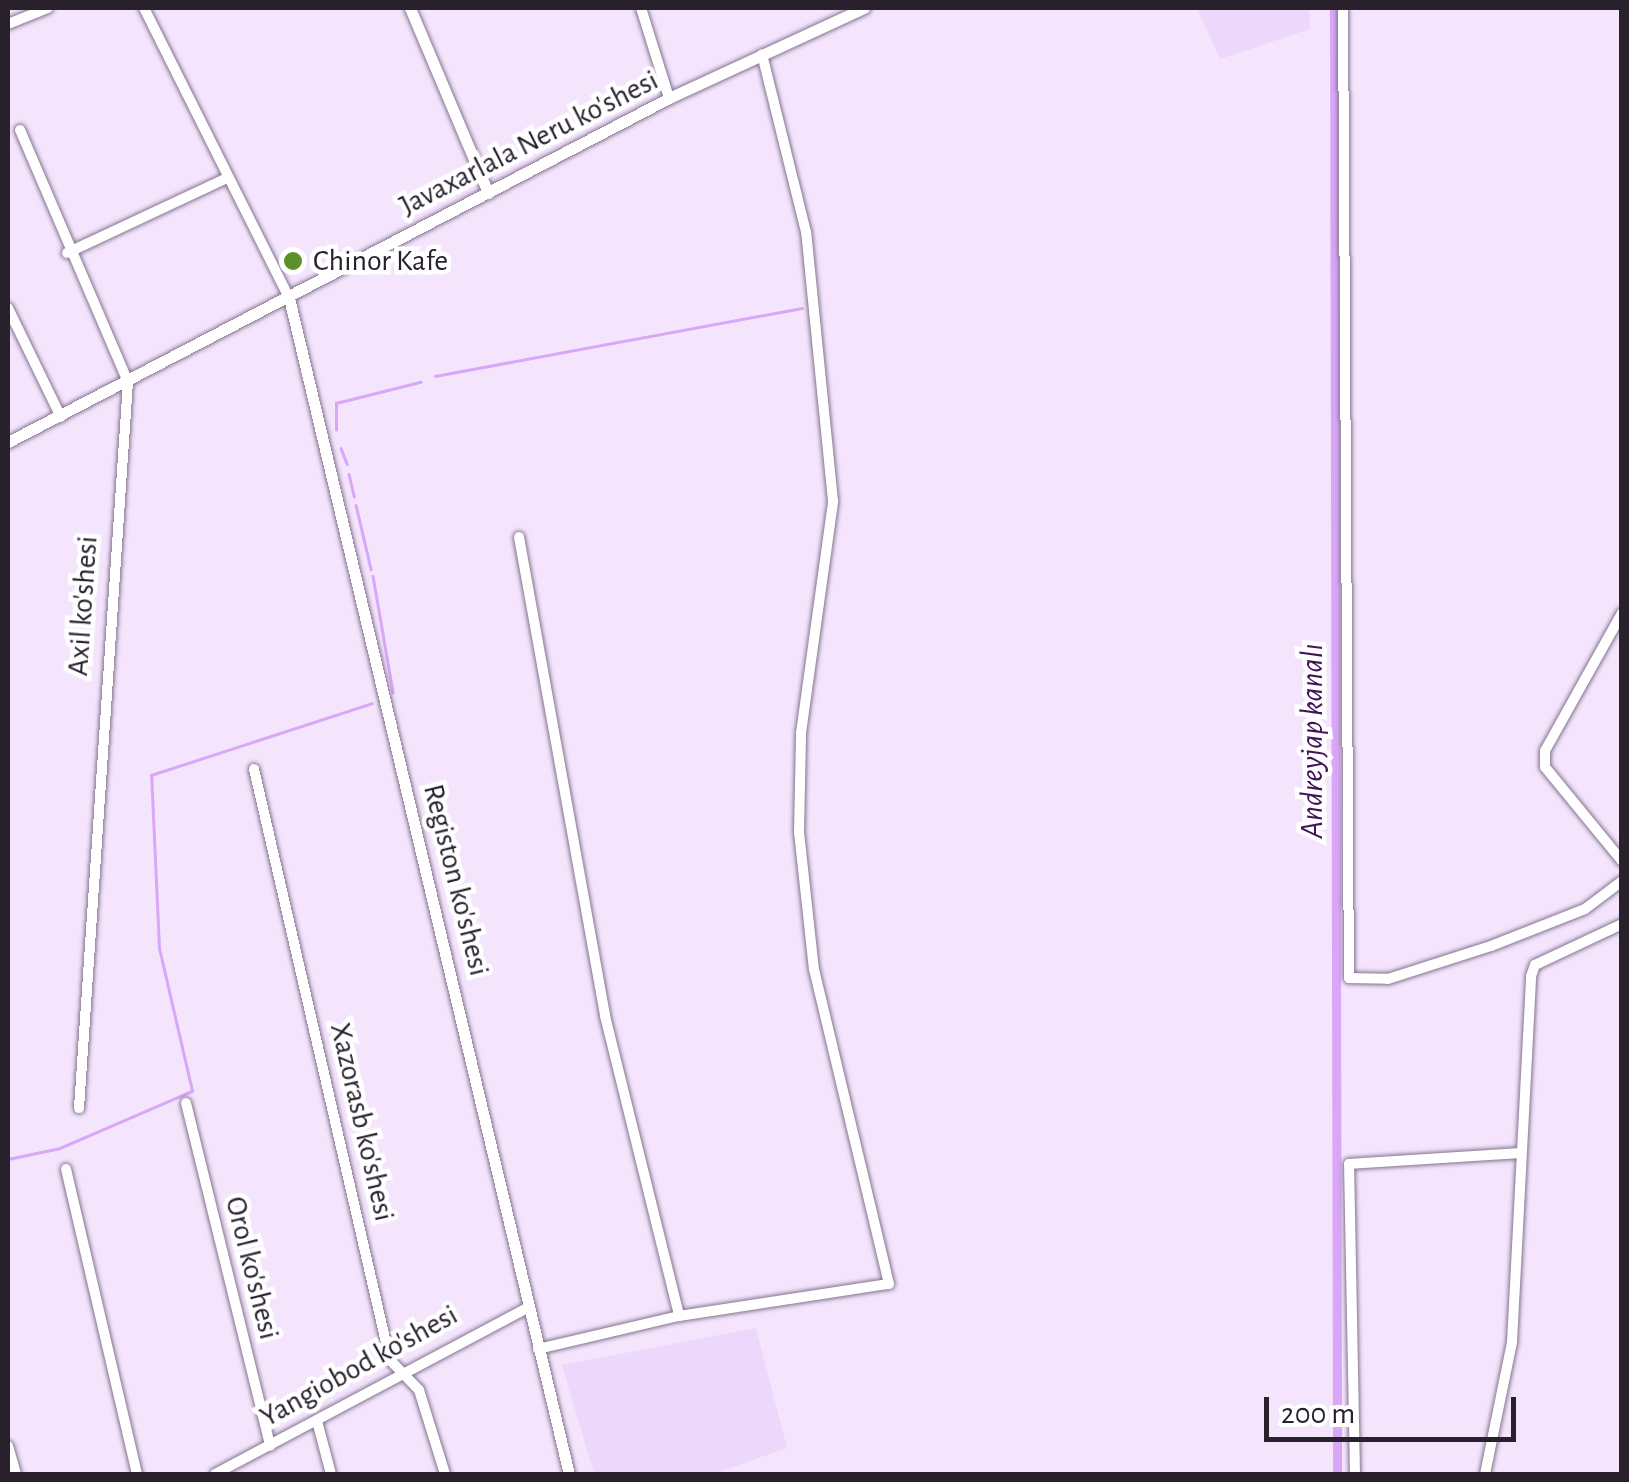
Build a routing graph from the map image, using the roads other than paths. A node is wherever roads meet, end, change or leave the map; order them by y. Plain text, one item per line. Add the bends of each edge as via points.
1 (48, 8) edge
2 (144, 8) edge
3 (410, 8) edge
4 (641, 8) edge
5 (864, 8) edge
6 (1343, 8) edge
7 (8, 24) edge
8 (762, 54) junction
9 (669, 98) junction
10 (20, 130) dead end
11 (228, 178) junction
12 (488, 193) junction
13 (68, 253) junction
14 (289, 298) junction
15 (8, 308) edge
16 (128, 382) junction
17 (61, 417) junction
18 (8, 442) edge
19 (518, 537) dead end
20 (1622, 612) edge
21 (254, 769) dead end
22 (1622, 861) edge
23 (1622, 881) edge
24 (1622, 924) edge
25 (186, 1103) dead end
26 (79, 1108) dead end
27 (1520, 1153) junction
28 (66, 1170) dead end
29 (528, 1307) junction
30 (678, 1316) junction
31 (538, 1349) junction
32 (399, 1370) junction
33 (317, 1421) junction
34 (8, 1446) edge
35 (270, 1446) junction
36 (16, 1474) edge
37 (138, 1474) edge
38 (215, 1474) edge
39 (331, 1474) edge
40 (445, 1474) edge
41 (569, 1474) edge
42 (1355, 1474) edge
43 (1484, 1474) edge

1 - 7 street
2 - 11 street
3 - 12 street
4 - 9 street
5 - 8 street, Javaxarlala Neru ko'shesi
6 - 23 street via 1349,978 1388,979 1490,946 1584,909
8 - 9 street, Javaxarlala Neru ko'shesi
8 - 30 street via 806,232 833,501 801,733 801,852 814,970 889,1284
9 - 12 street, Javaxarlala Neru ko'shesi
10 - 13 street, Axil ko'shesi
11 - 13 street
11 - 14 street
12 - 14 street, Javaxarlala Neru ko'shesi
13 - 16 street, Axil ko'shesi
14 - 16 street, Javaxarlala Neru ko'shesi
14 - 29 street, Registon ko'shesi
15 - 17 street
16 - 17 street, Javaxarlala Neru ko'shesi
16 - 26 street, Axil ko'shesi
17 - 18 street, Javaxarlala Neru ko'shesi
19 - 30 street via 604,1016
20 - 22 street via 1558,726 1545,767
21 - 32 street, Xazorasb ko'shesi
24 - 27 street via 1535,965
25 - 35 street, Orol ko'shesi
27 - 42 street via 1349,1164
27 - 43 street via 1512,1342
28 - 37 street
29 - 31 street, Registon ko'shesi
29 - 32 street, Yangiobod ko'shesi
30 - 31 street
31 - 41 street, Registon ko'shesi
32 - 33 street, Yangiobod ko'shesi
32 - 40 street, Xazorasb ko'shesi via 418,1390
33 - 35 street, Yangiobod ko'shesi
33 - 39 street
34 - 36 street
35 - 38 street, Yangiobod ko'shesi

